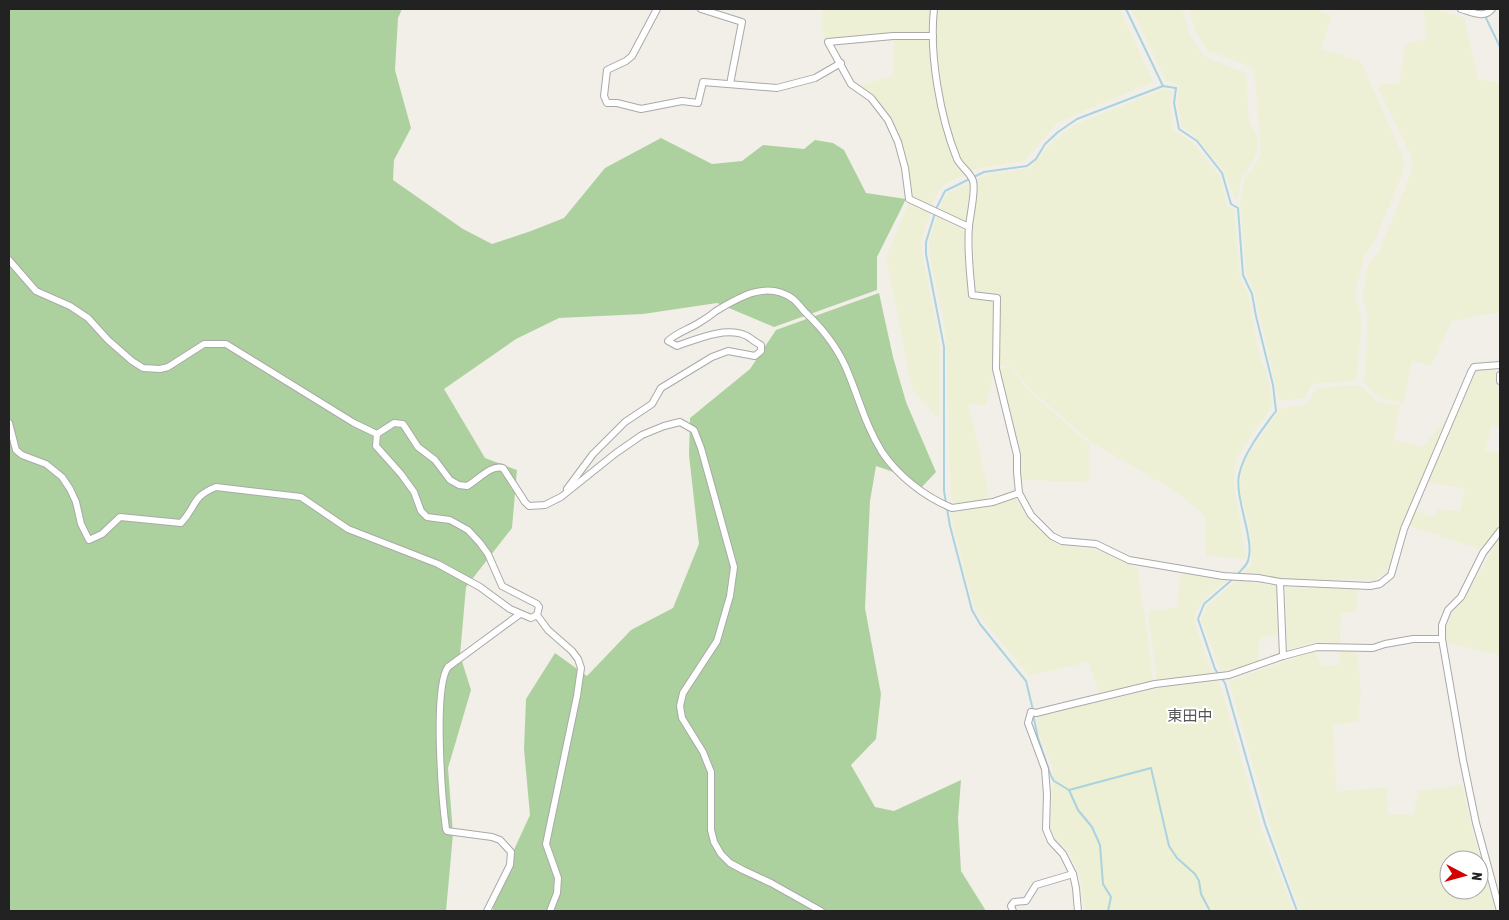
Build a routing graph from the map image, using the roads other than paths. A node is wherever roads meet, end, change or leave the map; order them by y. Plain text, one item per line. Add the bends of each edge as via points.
1 (657, 9) edge
2 (701, 9) edge
3 (934, 9) edge
4 (1461, 9) edge
5 (1492, 9) edge
6 (932, 36) junction
7 (841, 63) junction
8 (730, 84) junction
9 (969, 227) junction
10 (9, 260) edge
11 (1500, 365) edge
12 (1500, 375) edge
13 (1500, 381) edge
14 (9, 423) edge
15 (377, 434) junction
16 (1019, 493) junction
17 (562, 497) junction
18 (1500, 532) edge
19 (1280, 582) junction
20 (520, 614) junction
21 (537, 615) junction
22 (1442, 639) junction
23 (1283, 656) junction
24 (1073, 874) junction
25 (487, 911) edge
26 (550, 911) edge
27 (821, 911) edge
28 (1014, 911) edge
29 (1078, 911) edge
30 (1500, 911) edge

1 - 8 street via 632,56 607,70 604,96 607,102 642,109 682,101 698,103 703,82
2 - 8 street via 742,22
3 - 6 street
4 - 5 street via 1482,15
6 - 7 street via 828,42
6 - 9 street via 941,108 958,162 974,182
7 - 8 street via 815,78 777,88
7 - 9 street via 851,84 871,98 888,120 905,168 909,199
9 - 16 street via 972,295 997,298 996,368 1017,455
10 - 15 street via 36,291 88,318 108,340 144,368 168,367 204,344 226,344
11 - 19 street via 1474,367 1471,372 1404,529 1392,575 1380,584 1370,586
12 - 13 street
14 - 20 street via 16,450 46,464 62,477 76,502 89,540 102,534 120,517 181,523 198,497 216,487 301,497 348,529 438,564
15 - 17 street via 394,423 403,424 418,447 459,485 468,486 499,466 529,506 545,506
15 - 21 street via 376,446 414,492 427,517 450,520 468,530 488,554 502,586 537,604
16 - 17 street via 993,502 952,508 913,485 882,452 849,374 823,329 793,299 771,290 738,297 668,341 677,346 727,333 746,336 761,346 761,351 755,356 728,351 661,388 652,404 625,422 592,454
16 - 19 street via 1031,515 1052,536 1062,541 1096,544 1129,560
17 - 27 street via 642,435 680,422 694,430 734,567 730,596 717,641 683,693 680,706 682,718 711,772 714,842 730,863
18 - 22 street via 1483,553 1461,597 1448,610 1442,625
19 - 23 street
20 - 21 street via 531,618
20 - 25 street via 448,667 440,692 441,782 446,829 492,837 500,840 511,852 510,865
21 - 26 street via 548,630 572,650 581,668 546,844 558,878 555,901
22 - 23 street via 1413,639 1373,648 1317,647
22 - 30 street via 1476,823
23 - 24 street via 1229,675 1155,684 1031,712 1028,723 1044,769 1046,829
24 - 28 street via 1036,884 1026,901 1014,902 1011,906
24 - 29 street

